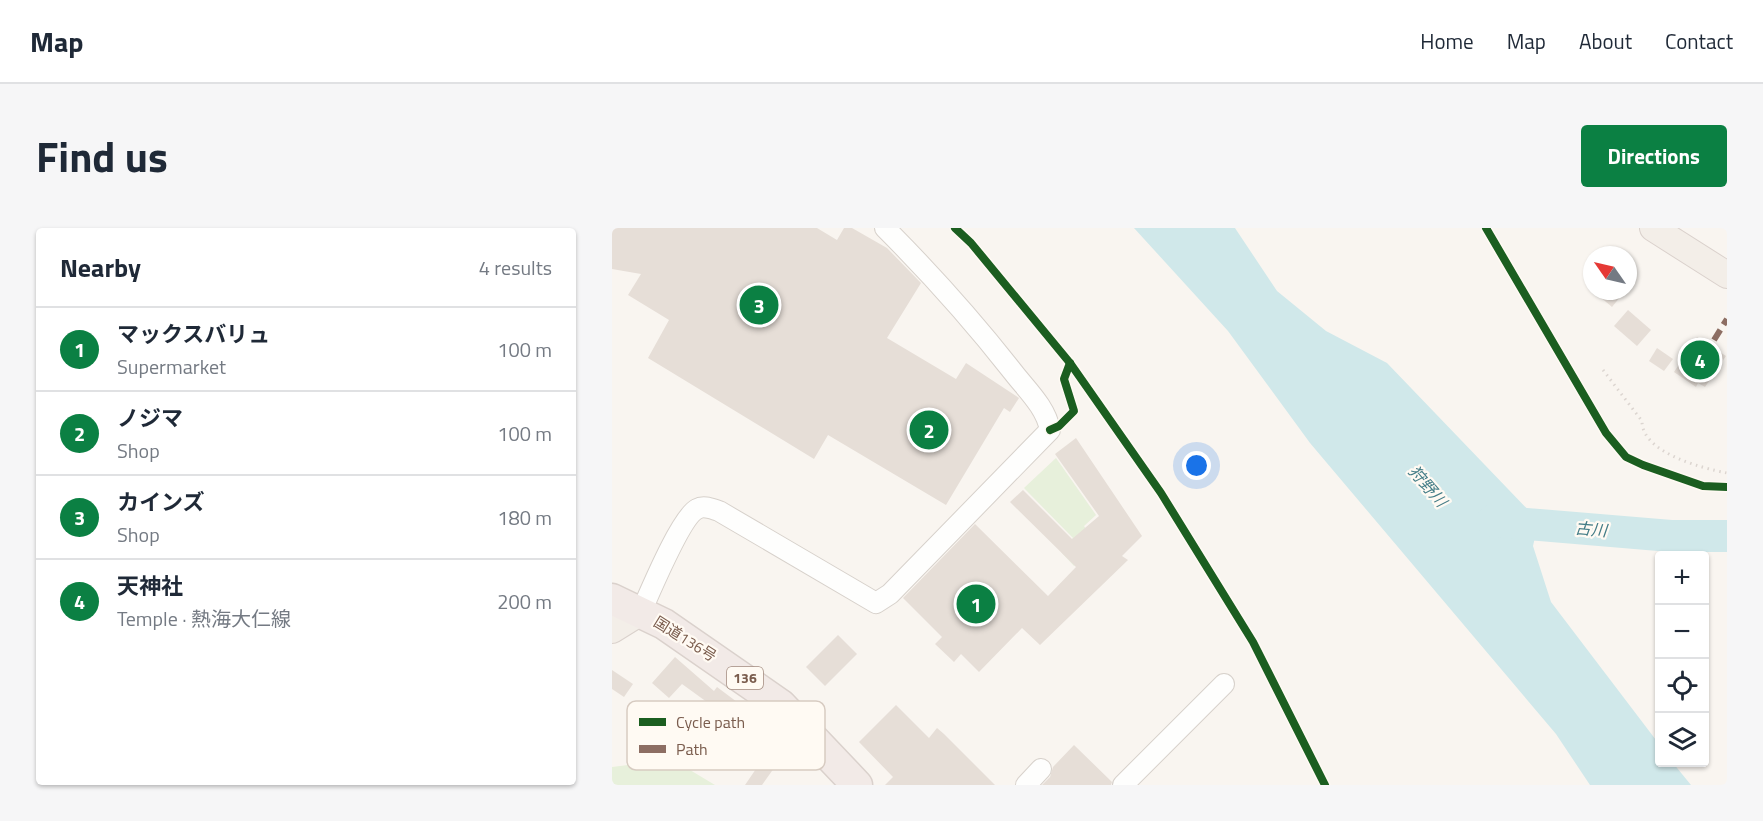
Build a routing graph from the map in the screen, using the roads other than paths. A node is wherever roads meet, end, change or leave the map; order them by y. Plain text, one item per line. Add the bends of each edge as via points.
1 (885, 228) edge
2 (1653, 228) edge
3 (1727, 275) edge
4 (612, 599) edge
5 (641, 612) junction
6 (612, 630) edge
7 (1224, 684) dead end
8 (776, 701) edge
9 (825, 751) edge
10 (1041, 769) dead end
11 (857, 785) edge
12 (1026, 785) edge
13 (1123, 785) edge

1 - 5 street via 985,336 1044,411 1050,430 890,594 876,603 706,507 696,509 683,525
2 - 3 main road
4 - 5 highway, 国道136号 / 136
5 - 6 main road
5 - 8 highway, 国道136号 / 136 via 732,668
7 - 13 street
9 - 11 highway, 国道136号 / 136
10 - 12 street

